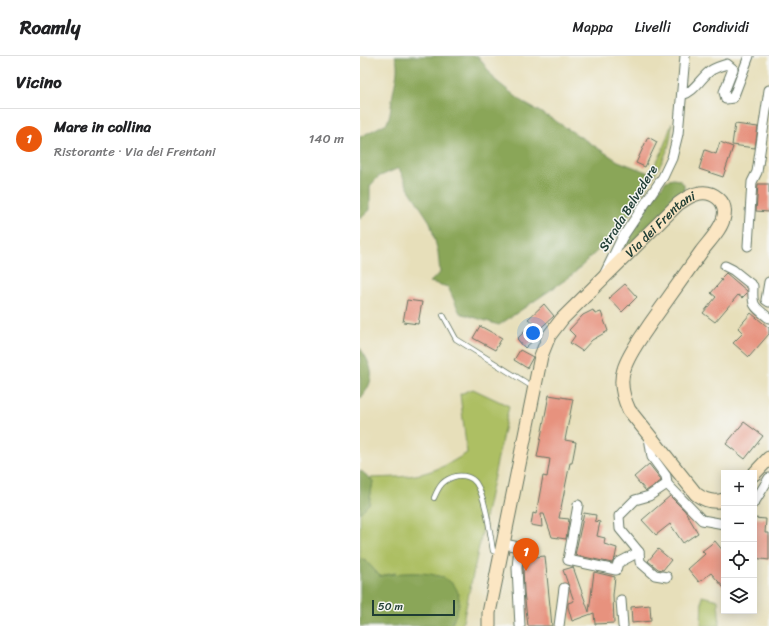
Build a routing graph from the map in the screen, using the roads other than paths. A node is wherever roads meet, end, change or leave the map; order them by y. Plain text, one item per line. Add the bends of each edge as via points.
1 (685, 56) edge
2 (749, 56) edge
3 (769, 90) edge
4 (682, 96) junction
5 (748, 246) dead end
6 (725, 266) dead end
7 (603, 279) junction
8 (769, 282) edge
9 (769, 302) edge
10 (443, 315) dead end
11 (769, 318) edge
12 (535, 388) junction
13 (649, 437) junction
14 (769, 458) edge
15 (757, 471) edge
16 (769, 478) edge
17 (667, 484) junction
18 (434, 498) dead end
19 (757, 498) edge
20 (721, 500) edge
21 (578, 505) dead end
22 (721, 523) edge
23 (503, 548) junction
24 (639, 552) junction
25 (667, 577) dead end
26 (564, 588) dead end
27 (621, 600) dead end
28 (489, 626) edge
29 (520, 626) edge
30 (559, 626) edge
31 (623, 626) edge

1 - 4 street, Strada Belvedere
2 - 4 street via 733,98 726,99 724,92 733,68 727,64 709,71 699,84
3 - 5 street via 757,172 752,182
4 - 7 street, Strada Belvedere via 676,144 668,168 622,238
6 - 11 street via 753,286 752,300 756,308
7 - 12 main road, Via dei Frentani via 562,319 549,336 541,356
7 - 13 main road, Via dei Frentani via 678,204 691,195 700,192 714,194 720,199 724,207 724,216 720,227 633,349 624,369 621,385 623,398
8 - 9 street via 766,300
10 - 12 lane via 456,340
12 - 23 main road, Via dei Frentani
13 - 17 street via 652,457 666,476
13 - 20 main road, Via dei Frentani via 696,494 711,501
14 - 15 main road
16 - 19 street
17 - 22 street via 702,520
17 - 24 street via 649,496 635,500 619,516 620,529
18 - 23 lane via 445,480 460,476 470,477 480,490 493,551
21 - 24 street via 568,560 616,570 618,563
23 - 28 main road, Via dei Frentani via 489,613
23 - 29 street via 519,547 517,568
24 - 25 street via 640,562 655,575
26 - 30 street
27 - 31 street

